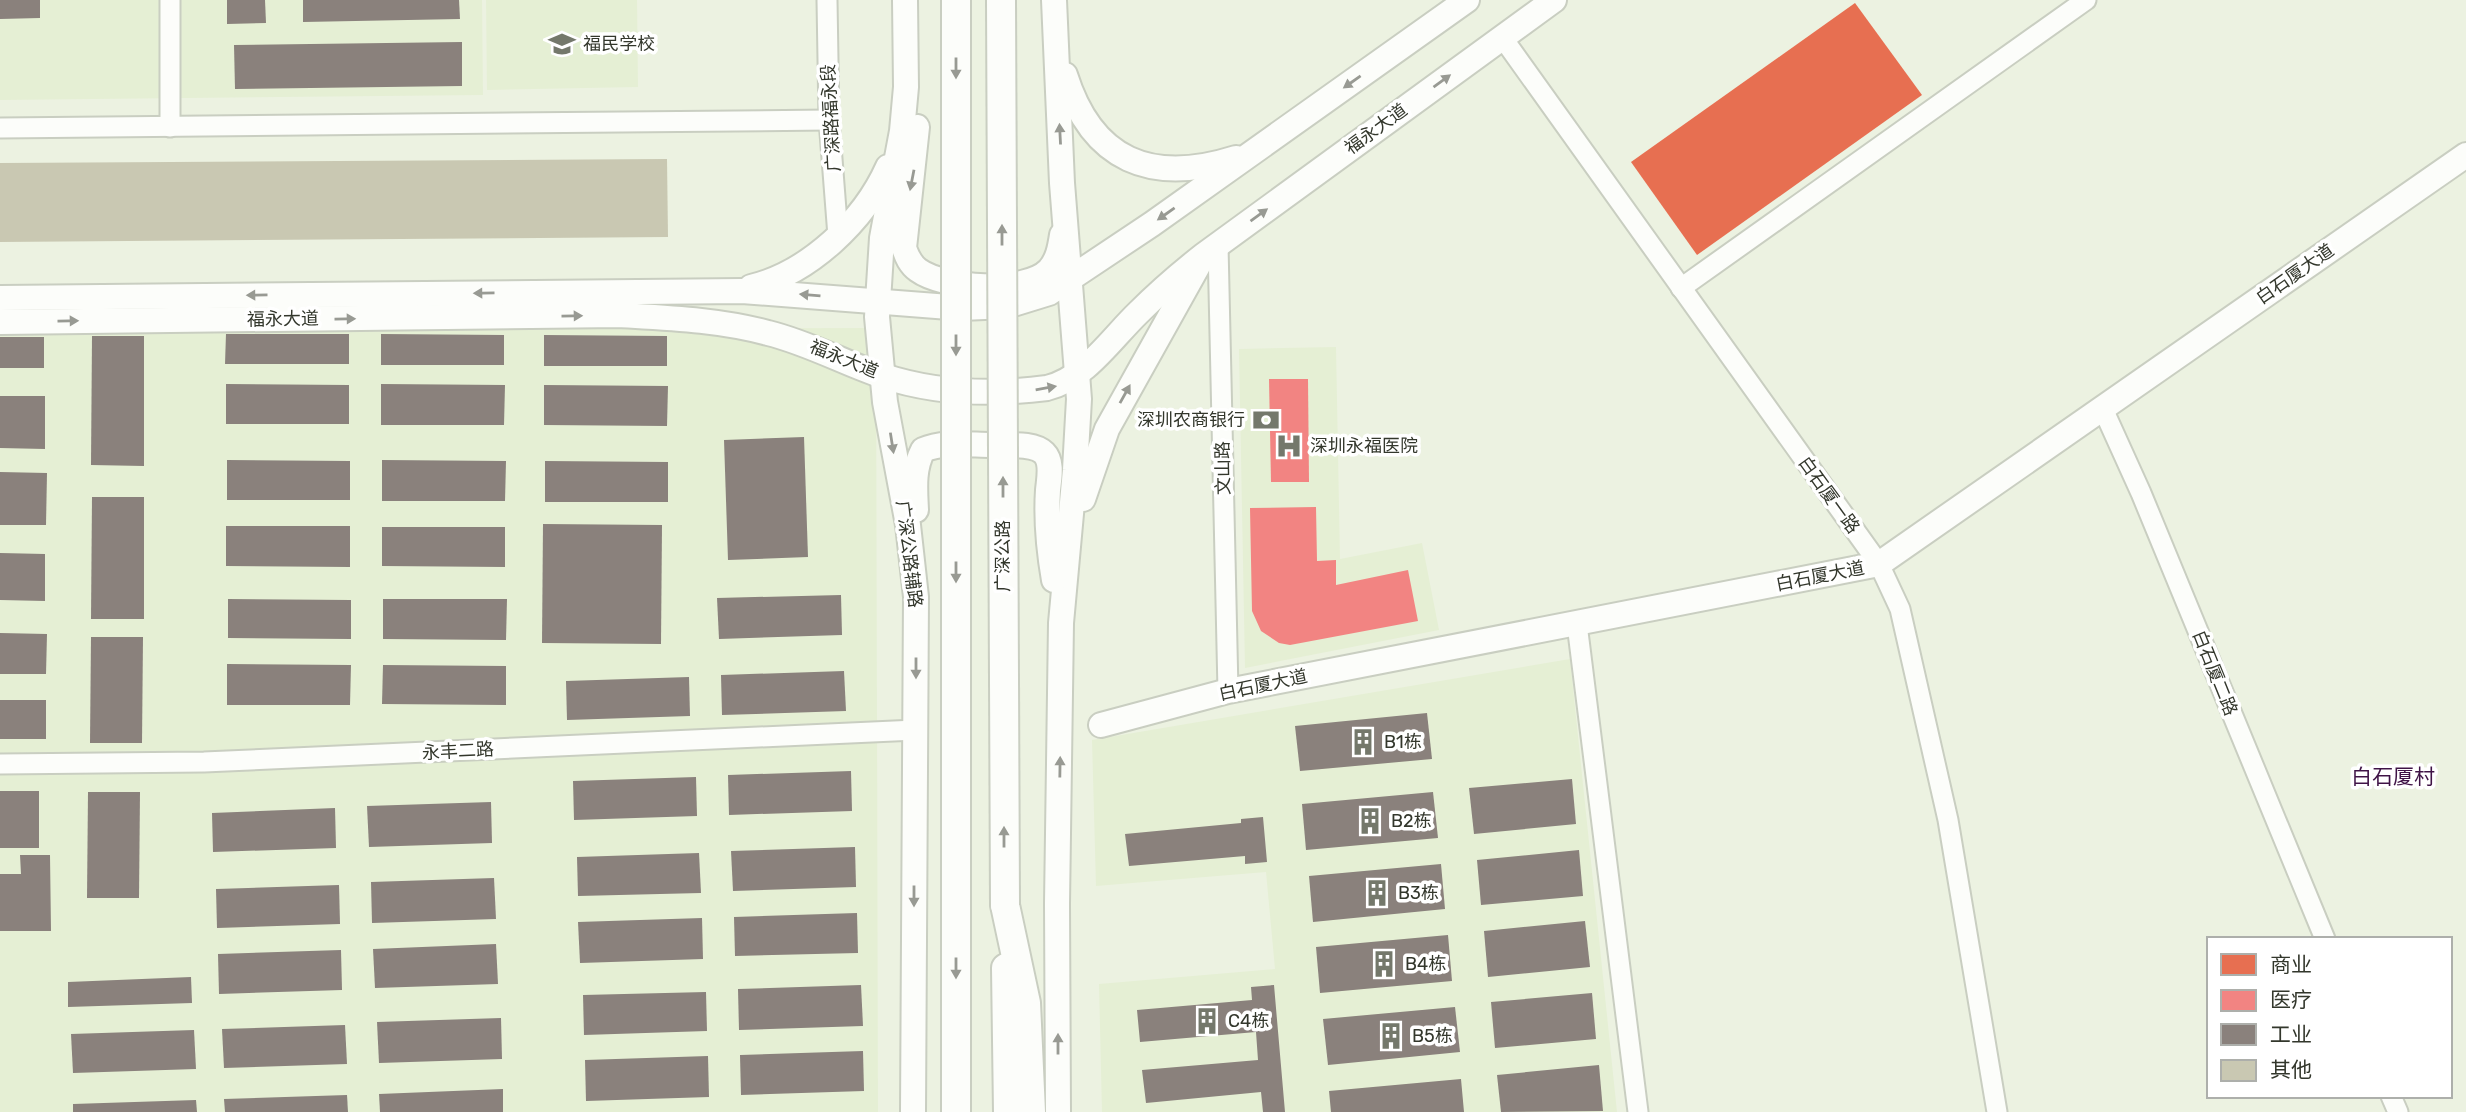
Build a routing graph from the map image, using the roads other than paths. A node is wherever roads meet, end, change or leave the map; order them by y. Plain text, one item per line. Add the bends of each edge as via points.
1 (170, 0) edge
2 (827, 0) edge
3 (905, 0) edge
4 (956, 0) edge
5 (1001, 0) edge
6 (1467, 0) edge
7 (1554, 0) edge
8 (2086, 0) edge
9 (1054, 6) edge
10 (1502, 37) junction
11 (906, 64) junction
12 (829, 120) junction
13 (170, 127) junction
14 (0, 128) edge
15 (902, 131) junction
16 (1253, 152) junction
17 (2466, 155) edge
18 (1062, 183) junction
19 (838, 236) junction
20 (1212, 250) junction
21 (1071, 278) junction
22 (1681, 288) junction
23 (714, 292) junction
24 (0, 298) edge
25 (878, 302) junction
26 (0, 322) edge
27 (1078, 373) junction
28 (882, 375) junction
29 (2103, 409) junction
30 (1067, 550) junction
31 (1879, 564) junction
32 (916, 597) junction
33 (1061, 623) junction
34 (1577, 624) junction
35 (1228, 691) junction
36 (1101, 725) dead end
37 (916, 730) junction
38 (0, 764) edge
39 (1005, 905) junction
40 (2324, 937) edge
41 (913, 1112) edge
42 (956, 1112) edge
43 (1007, 1112) edge
44 (1031, 1112) edge
45 (1058, 1112) edge
46 (1638, 1112) edge
47 (1997, 1112) edge

1 - 13 street
2 - 12 street, 广深路福永段
3 - 11 main road, 广深公路辅路
4 -> 42 highway, bridge
39 -> 5 highway, 广深公路, bridge
6 -> 16 main road, 福永大道
7 - 10 main road, 福永大道
8 - 22 street
9 - 16 main road via 1060,54 1073,100 1085,123 1121,155 1141,164 1191,169
18 -> 9 main road
20 -> 10 main road, 福永大道
10 - 22 street, 白石厦一路
11 - 15 main road, 广深公路辅路
11 -> 18 main road via 917,126 904,248 921,272 949,282 984,286 1036,279 1047,272 1060,251
12 - 13 street
12 - 19 street, 广深路福永段
13 - 14 street
15 - 19 main road via 876,191
15 - 25 main road, 广深公路辅路 via 881,238
16 -> 21 main road, 福永大道
17 - 29 main road, 白石厦大道
18 - 21 main road
19 - 23 main road via 775,279
20 - 27 main road, 福永大道 via 1160,291
30 -> 20 main road via 1107,429
20 - 35 street, 文山路
21 - 25 main road, 福永大道 via 1049,293 1007,306
21 - 27 main road
22 - 31 street, 白石厦一路
23 -> 24 main road, 福永大道
25 -> 23 main road, 福永大道
25 - 28 main road, 广深公路辅路
26 -> 28 main road, 福永大道 via 658,317 767,332
28 -> 27 main road, 福永大道 via 966,391 1046,388
27 - 30 main road via 1078,430
28 -> 32 main road, 广深公路辅路
29 - 31 main road, 白石厦大道
29 - 40 street, 白石厦二路
30 - 33 main road
31 - 34 main road, 白石厦大道
31 - 47 street, 白石厦一路 via 1900,609 1948,820
32 - 33 main road via 919,537 915,478 923,450 943,445 1027,447 1037,449 1048,460 1048,539
32 -> 37 main road, 广深公路辅路
45 -> 33 main road
34 - 35 main road, 白石厦大道
34 - 46 street
35 - 36 main road, 白石厦大道
37 - 38 street, 永丰二路 via 204,762
37 -> 41 main road, 广深公路辅路
39 - 43 highway, 广深公路
39 - 44 highway via 1026,1003

